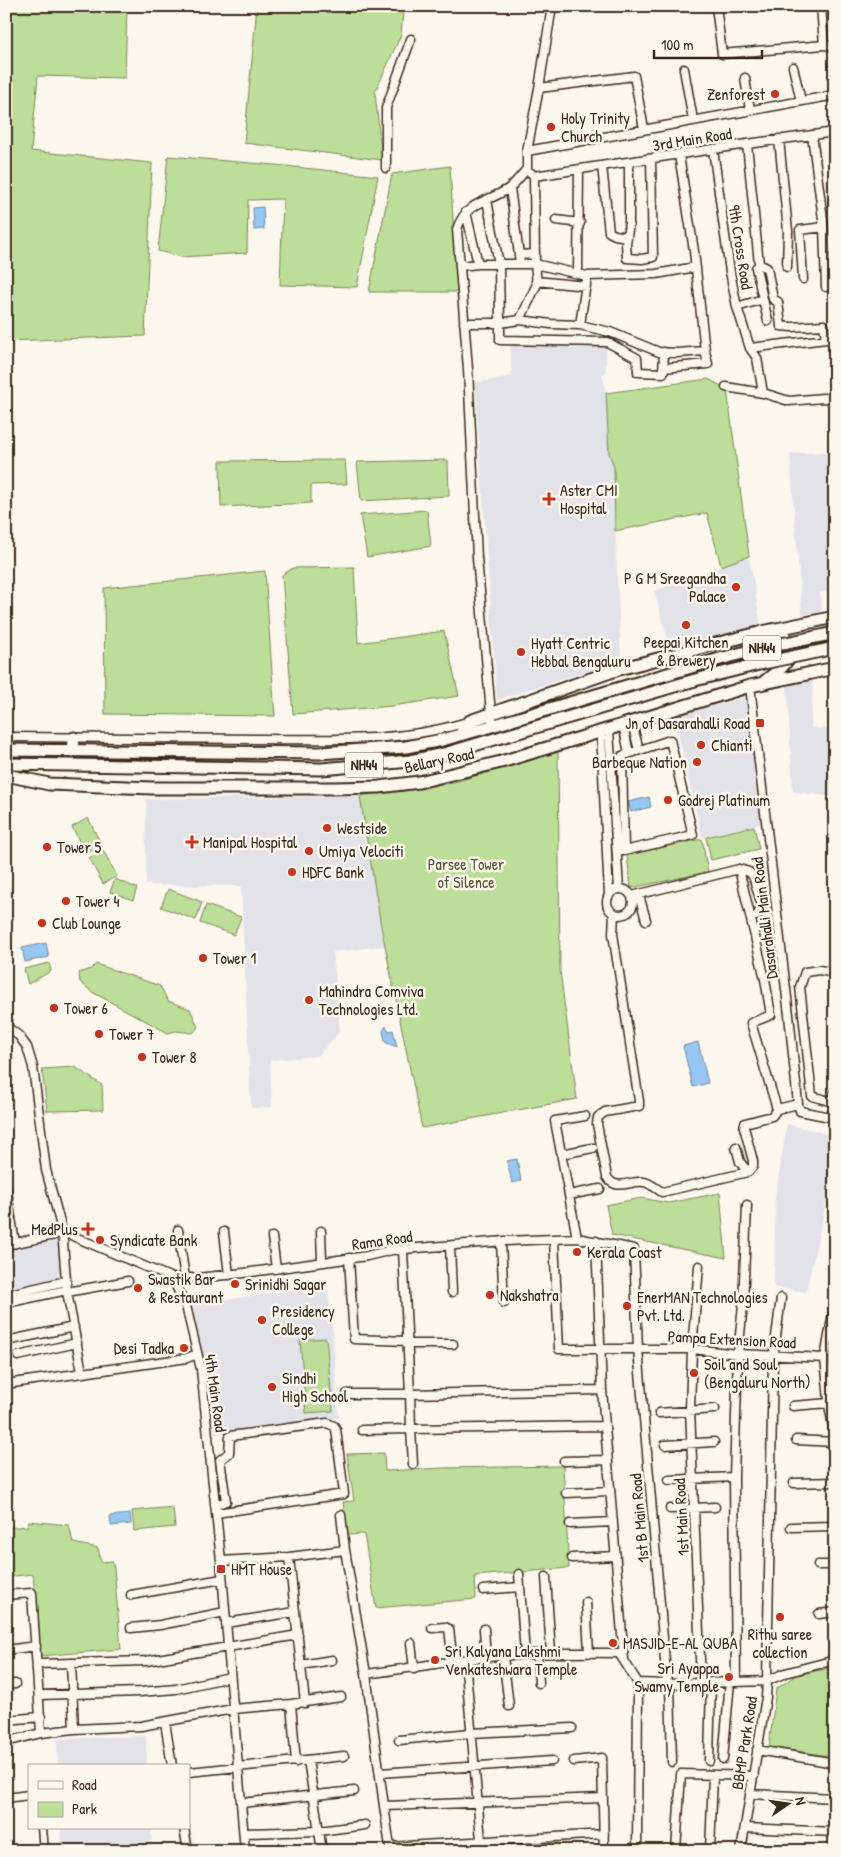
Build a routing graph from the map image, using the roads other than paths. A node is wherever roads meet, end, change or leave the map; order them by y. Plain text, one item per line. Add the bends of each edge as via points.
1 (552, 6) edge
2 (716, 6) edge
3 (821, 6) edge
4 (412, 39) dead end
5 (824, 45) junction
6 (835, 46) edge
7 (794, 67) dead end
8 (684, 69) dead end
9 (745, 78) dead end
10 (539, 88) junction
11 (835, 94) edge
12 (801, 101) junction
13 (750, 110) junction
14 (693, 120) junction
15 (644, 129) junction
16 (835, 132) edge
17 (812, 135) junction
18 (779, 139) junction
19 (747, 144) junction
20 (713, 149) junction
21 (526, 151) junction
22 (679, 155) junction
23 (651, 159) junction
24 (629, 163) junction
25 (602, 166) junction
26 (386, 168) dead end
27 (527, 169) junction
28 (579, 170) junction
29 (534, 176) junction
30 (510, 188) junction
31 (487, 200) junction
32 (466, 212) junction
33 (556, 220) dead end
34 (580, 223) junction
35 (824, 227) junction
36 (800, 230) junction
37 (788, 231) junction
38 (627, 237) junction
39 (535, 254) junction
40 (520, 259) junction
41 (478, 264) junction
42 (499, 264) junction
43 (535, 264) junction
44 (460, 266) junction
45 (696, 267) junction
46 (787, 267) dead end
47 (756, 268) dead end
48 (578, 273) junction
49 (587, 276) junction
50 (803, 279) dead end
51 (536, 281) junction
52 (586, 286) junction
53 (826, 287) dead end
54 (763, 299) junction
55 (737, 307) junction
56 (520, 320) junction
57 (768, 321) dead end
58 (464, 323) junction
59 (500, 323) junction
60 (580, 325) junction
61 (835, 338) edge
62 (826, 339) junction
63 (750, 348) junction
64 (706, 351) junction
65 (664, 352) junction
66 (663, 368) junction
67 (726, 387) dead end
68 (764, 393) junction
69 (835, 399) edge
70 (835, 617) edge
71 (771, 630) junction
72 (835, 633) edge
73 (835, 648) edge
74 (835, 668) edge
75 (756, 685) junction
76 (491, 714) junction
77 (470, 720) junction
78 (628, 724) junction
79 (493, 726) junction
80 (605, 731) junction
81 (460, 735) junction
82 (6, 737) edge
83 (74, 738) junction
84 (6, 750) edge
85 (639, 750) junction
86 (73, 752) junction
87 (629, 753) junction
88 (6, 764) edge
89 (6, 775) edge
90 (739, 869) junction
91 (619, 889) junction
92 (609, 895) junction
93 (635, 895) junction
94 (614, 913) junction
95 (757, 916) dead end
96 (646, 920) dead end
97 (835, 973) edge
98 (802, 1002) junction
99 (788, 1004) junction
100 (803, 1013) junction
101 (790, 1015) junction
102 (7, 1029) edge
103 (835, 1092) edge
104 (798, 1104) junction
105 (777, 1109) junction
106 (585, 1116) dead end
107 (835, 1118) edge
108 (736, 1147) dead end
109 (593, 1148) dead end
110 (561, 1154) junction
111 (748, 1172) junction
112 (6, 1186) edge
113 (600, 1189) dead end
114 (569, 1195) junction
115 (747, 1205) dead end
116 (62, 1230) junction
117 (178, 1230) dead end
118 (321, 1231) dead end
119 (224, 1232) dead end
120 (272, 1237) dead end
121 (577, 1238) junction
122 (554, 1239) junction
123 (596, 1241) junction
124 (501, 1242) junction
125 (15, 1243) junction
126 (6, 1245) edge
127 (450, 1246) junction
128 (403, 1250) junction
129 (349, 1258) junction
130 (322, 1262) junction
131 (699, 1266) dead end
132 (276, 1269) junction
133 (229, 1275) junction
134 (172, 1278) junction
135 (185, 1278) junction
136 (66, 1281) junction
137 (128, 1281) dead end
138 (67, 1291) junction
139 (452, 1292) dead end
140 (6, 1295) edge
141 (781, 1298) dead end
142 (504, 1302) dead end
143 (6, 1303) edge
144 (835, 1303) edge
145 (74, 1327) junction
146 (832, 1336) edge
147 (6, 1341) edge
148 (77, 1343) junction
149 (407, 1343) junction
150 (453, 1344) dead end
151 (600, 1349) junction
152 (638, 1349) junction
153 (692, 1349) junction
154 (197, 1354) junction
155 (738, 1354) junction
156 (18, 1356) dead end
157 (774, 1356) junction
158 (825, 1358) junction
159 (82, 1372) junction
160 (6, 1384) edge
161 (602, 1390) junction
162 (346, 1394) dead end
163 (410, 1394) junction
164 (793, 1406) dead end
165 (715, 1409) dead end
166 (831, 1409) edge
167 (690, 1410) junction
168 (658, 1413) dead end
169 (605, 1426) junction
170 (362, 1430) dead end
171 (411, 1430) junction
172 (835, 1436) edge
173 (796, 1440) dead end
174 (714, 1442) dead end
175 (835, 1442) edge
176 (691, 1443) junction
177 (665, 1445) dead end
178 (564, 1460) dead end
179 (608, 1460) junction
180 (413, 1464) dead end
181 (734, 1477) junction
182 (693, 1479) junction
183 (669, 1480) dead end
184 (835, 1482) edge
185 (794, 1483) dead end
186 (610, 1491) junction
187 (566, 1493) dead end
188 (714, 1507) dead end
189 (694, 1508) junction
190 (216, 1509) junction
191 (670, 1509) dead end
192 (341, 1514) dead end
193 (613, 1522) junction
194 (570, 1524) dead end
195 (835, 1526) edge
196 (791, 1527) dead end
197 (345, 1550) junction
198 (616, 1556) junction
199 (290, 1557) junction
200 (572, 1558) dead end
201 (220, 1560) junction
202 (818, 1565) dead end
203 (835, 1565) edge
204 (519, 1574) dead end
205 (546, 1577) dead end
206 (222, 1579) junction
207 (520, 1587) junction
208 (483, 1590) dead end
209 (6, 1595) edge
210 (131, 1595) dead end
211 (586, 1602) dead end
212 (225, 1612) junction
213 (295, 1612) junction
214 (835, 1612) edge
215 (819, 1614) dead end
216 (226, 1623) junction
217 (131, 1628) dead end
218 (432, 1628) dead end
219 (484, 1629) dead end
220 (298, 1635) junction
221 (411, 1643) dead end
222 (36, 1646) junction
223 (228, 1646) junction
224 (6, 1650) edge
225 (589, 1652) junction
226 (551, 1653) junction
227 (525, 1654) junction
228 (537, 1654) junction
229 (503, 1656) junction
230 (486, 1657) junction
231 (624, 1659) junction
232 (332, 1660) dead end
233 (465, 1660) junction
234 (835, 1660) edge
235 (453, 1662) junction
236 (71, 1663) junction
237 (37, 1664) junction
238 (301, 1665) junction
239 (414, 1669) junction
240 (366, 1674) junction
241 (230, 1677) junction
242 (767, 1681) junction
243 (539, 1682) dead end
244 (638, 1682) junction
245 (711, 1682) junction
246 (733, 1682) junction
247 (701, 1683) junction
248 (15, 1684) dead end
249 (668, 1684) junction
250 (6, 1685) edge
251 (72, 1694) junction
252 (39, 1695) junction
253 (341, 1697) dead end
254 (305, 1702) junction
255 (291, 1704) junction
256 (508, 1706) dead end
257 (233, 1709) junction
258 (41, 1717) junction
259 (6, 1720) edge
260 (165, 1722) junction
261 (572, 1728) dead end
262 (74, 1729) junction
263 (41, 1733) junction
264 (471, 1733) junction
265 (398, 1740) dead end
266 (6, 1742) edge
267 (757, 1750) junction
268 (344, 1756) dead end
269 (723, 1759) dead end
270 (308, 1760) junction
271 (574, 1761) dead end
272 (709, 1761) dead end
273 (296, 1762) junction
274 (552, 1762) dead end
275 (672, 1762) dead end
276 (835, 1762) edge
277 (172, 1764) edge
278 (238, 1767) junction
279 (474, 1768) junction
280 (190, 1772) edge
281 (380, 1773) junction
282 (713, 1775) junction
283 (754, 1776) junction
284 (354, 1791) dead end
285 (750, 1794) junction
286 (28, 1795) edge
287 (313, 1796) junction
288 (6, 1798) edge
289 (603, 1798) junction
290 (835, 1798) edge
291 (477, 1802) junction
292 (241, 1803) junction
293 (384, 1806) junction
294 (365, 1825) dead end
295 (745, 1828) junction
296 (42, 1830) edge
297 (184, 1830) edge
298 (319, 1832) junction
299 (835, 1832) edge
300 (244, 1833) junction
301 (604, 1834) junction
302 (481, 1841) junction
303 (44, 1851) edge
304 (188, 1851) edge
305 (245, 1851) edge
306 (322, 1851) edge
307 (482, 1851) edge
308 (604, 1851) edge
309 (637, 1851) edge
310 (676, 1851) edge
311 (710, 1851) edge
312 (741, 1851) edge

1 - 10 street
2 - 5 street via 722,54
3 - 5 street
4 - 26 street via 386,108
5 - 6 street
7 - 12 street
8 - 14 street
9 - 13 street
10 - 15 street via 634,76
10 - 21 street
11 - 12 street
12 - 13 street
13 - 14 street
14 - 15 street
15 - 21 street
16 - 17 street, 3rd Main Road
17 - 18 street, 3rd Main Road
17 - 35 street
18 - 19 street, 3rd Main Road
18 - 37 street
19 - 20 street, 3rd Main Road
19 - 62 street via 759,264 767,268 773,300 778,302 780,326 824,325
20 - 22 street, 3rd Main Road
20 - 55 street, 9th Cross Road
21 - 27 street
22 - 23 street, 3rd Main Road
22 - 45 street
23 - 24 street, 3rd Main Road
23 - 38 street via 653,257 628,258
24 - 25 street, 3rd Main Road
24 - 38 street
25 - 28 street, 3rd Main Road
25 - 38 street via 609,232
27 - 29 street
27 - 30 street
28 - 29 street, 3rd Main Road
28 - 34 street
29 - 39 street
30 - 31 street
30 - 40 street
31 - 32 street
31 - 42 street
32 - 41 street
32 - 44 street via 457,229
33 - 34 street
34 - 48 street
35 - 36 street
35 - 53 street
36 - 37 street
36 - 50 street
37 - 46 street
39 - 40 street
39 - 43 street
40 - 42 street
40 - 43 street
41 - 42 street
41 - 44 street
42 - 59 street
43 - 48 street
43 - 51 street
44 - 58 street
45 - 49 street via 656,274
45 - 64 street
47 - 54 street
48 - 49 street
49 - 52 street
51 - 52 street
51 - 56 street
52 - 60 street
54 - 55 street
54 - 57 street
55 - 63 street, 9th Cross Road
56 - 59 street
56 - 60 street
58 - 59 street
58 - 76 street via 477,558
59 - 66 street via 500,340 607,342 637,358 638,372 663,373
60 - 65 street via 610,332
61 - 62 street
62 - 63 street
63 - 68 street, 9th Cross Road via 757,358
64 - 65 street
64 - 66 street via 708,364
65 - 66 street
67 - 68 street
68 - 69 street via 789,401
70 - 71 highway
71 - 75 highway via 784,637 790,652 786,664
71 - 76 highway via 619,669
72 - 79 highway, Bellary Road / NH44, bridge via 757,649
73 - 88 highway, Bellary Road / NH44, bridge via 695,680 444,754 410,760 322,768
74 - 75 highway, Bellary Road
75 - 78 highway, Bellary Road
75 - 99 street, Dasarahalli Main Road
76 - 77 highway
76 - 79 street
77 - 81 highway
77 - 83 street via 396,736 336,740
78 - 80 highway, Bellary Road
78 - 85 street
78 - 87 street
79 - 81 highway, Bellary Road / NH44
80 - 89 highway, Bellary Road via 457,774 379,787 152,788 49,784
80 - 91 street
80 - 92 street
81 - 86 highway, Bellary Road / NH44 via 369,751
82 - 83 street
83 - 86 highway
84 - 86 highway, Bellary Road / NH44
85 - 87 street
85 - 87 street via 670,740 693,835 624,851 622,756
90 - 93 street
90 - 95 street via 752,876 762,906
90 - 105 street via 771,1015 751,1023
91 - 92 street
91 - 93 street
92 - 94 street via 608,908
93 - 94 street via 629,911 622,915
93 - 96 street
94 - 111 street via 613,934 639,1106 605,1112 598,1117 607,1177 617,1185 644,1182 662,1192
97 - 98 street via 805,972 800,987
98 - 99 street
98 - 100 street
99 - 101 street, Dasarahalli Main Road
100 - 101 street
100 - 103 street via 812,1096 833,1102
101 - 104 street, Dasarahalli Main Road
102 - 116 street via 19,1036 27,1047 33,1067 46,1170
104 - 105 street
104 - 107 street via 800,1111 805,1113
105 - 111 street via 772,1116 744,1123 753,1161
106 - 110 street via 555,1122
108 - 111 street via 740,1162
109 - 110 street
110 - 114 street
112 - 125 street
113 - 114 street
114 - 121 street
115 - 155 street
116 - 125 street via 54,1235
116 - 134 street
116 - 136 street
117 - 135 street
118 - 130 street
119 - 133 street
120 - 132 street
121 - 122 street, Rama Road
121 - 123 street, Rama Road
122 - 124 street, Rama Road
122 - 151 street, Pampa Extension Road via 559,1349
123 - 151 street
123 - 152 street, 1st B Main Road via 634,1249
124 - 127 street, Rama Road
124 - 142 street
125 - 126 street
127 - 128 street, Rama Road
127 - 139 street
128 - 129 street, Rama Road
128 - 149 street
129 - 130 street, Rama Road
129 - 149 street via 354,1339
130 - 132 street, Rama Road
131 - 153 street, 1st Main Road
132 - 133 street, Rama Road
133 - 135 street, Rama Road
134 - 135 street, Rama Road
134 - 154 street, 4th Main Road via 186,1306
136 - 138 street
136 - 140 street
137 - 138 street
138 - 143 street
138 - 145 street
141 - 157 street
144 - 146 street
145 - 147 street
145 - 148 street
146 - 158 street
148 - 156 street
148 - 159 street
149 - 150 street
149 - 163 street
151 - 152 street, Pampa Extension Road
151 - 161 street
152 - 153 street, Pampa Extension Road
152 - 249 street, 1st B Main Road
153 - 155 street, Pampa Extension Road
153 - 167 street, 1st Main Road
154 - 159 street
154 - 190 street, 4th Main Road
155 - 157 street, Pampa Extension Road
155 - 181 street
157 - 158 street, Pampa Extension Road
157 - 242 street
158 - 166 street
159 - 160 street
161 - 163 street
161 - 169 street
162 - 163 street
163 - 171 street
164 - 166 street
165 - 167 street
166 - 172 street
167 - 168 street
167 - 176 street, 1st Main Road
169 - 171 street
169 - 179 street
170 - 171 street
171 - 180 street
173 - 175 street
174 - 176 street
176 - 177 street
176 - 182 street, 1st Main Road
178 - 179 street
179 - 186 street
181 - 182 street
181 - 246 street
182 - 183 street
182 - 189 street, 1st Main Road
184 - 185 street
186 - 187 street
186 - 193 street
188 - 189 street
189 - 191 street
189 - 247 street, 1st Main Road
190 - 190 street via 226,1502 220,1460 229,1453 230,1436 327,1423 334,1426 344,1494
190 - 201 street, 4th Main Road
192 - 197 street
193 - 194 street
193 - 198 street
195 - 196 street
197 - 199 street
197 - 240 street
198 - 200 street
198 - 231 street
199 - 201 street
199 - 213 street
201 - 206 street, 4th Main Road
202 - 203 street
204 - 207 street
205 - 226 street
206 - 210 street
206 - 212 street, 4th Main Road
207 - 208 street
207 - 227 street
209 - 222 street via 32,1593
211 - 225 street
212 - 216 street, 4th Main Road
212 - 217 street
213 - 216 street
213 - 220 street
214 - 215 street
216 - 223 street, 4th Main Road
218 - 235 street via 449,1629
219 - 230 street
220 - 223 street
220 - 238 street
221 - 239 street
222 - 224 street
222 - 237 street
223 - 236 street via 146,1661
223 - 241 street, 4th Main Road
225 - 226 street
225 - 231 street via 619,1654
226 - 228 street
227 - 228 street
227 - 229 street
228 - 243 street
229 - 230 street
229 - 256 street
230 - 233 street
231 - 244 street
232 - 238 street
233 - 235 street
233 - 264 street
234 - 242 street, BBMP Park Road
235 - 239 street
236 - 237 street
236 - 251 street
237 - 252 street
238 - 254 street
239 - 240 street
240 - 281 street
241 - 251 street via 176,1689
241 - 257 street, 4th Main Road
242 - 246 street
242 - 267 street, BBMP Park Road
244 - 249 street
244 - 309 street
245 - 246 street
245 - 247 street
245 - 272 street
246 - 269 street
247 - 249 street
248 - 250 street
249 - 275 street, 1st B Main Road
251 - 252 street
251 - 262 street
252 - 258 street
253 - 254 street
254 - 255 street
255 - 257 street
255 - 273 street
257 - 260 street
257 - 278 street, 4th Main Road
258 - 259 street
258 - 263 street
260 - 262 street
260 - 277 street
261 - 264 street
262 - 263 street
263 - 266 street
264 - 265 street
264 - 279 street
267 - 276 street
267 - 283 street, BBMP Park Road
268 - 270 street
270 - 273 street
270 - 287 street
271 - 289 street via 602,1758
273 - 278 street
274 - 279 street
278 - 280 street
278 - 292 street, 4th Main Road
279 - 281 street
279 - 291 street
281 - 293 street
282 - 283 street
282 - 310 street via 680,1774
282 - 311 street
283 - 285 street, BBMP Park Road
284 - 287 street
285 - 290 street
285 - 295 street, BBMP Park Road
286 - 288 street
287 - 292 street
287 - 298 street
289 - 291 street
289 - 301 street
291 - 293 street
291 - 302 street
292 - 300 street, 4th Main Road
293 - 302 street via 390,1847
294 - 298 street
295 - 299 street
295 - 312 street, BBMP Park Road
296 - 303 street
297 - 304 street
298 - 300 street
298 - 306 street
300 - 305 street, 4th Main Road
301 - 302 street
301 - 308 street
302 - 307 street

